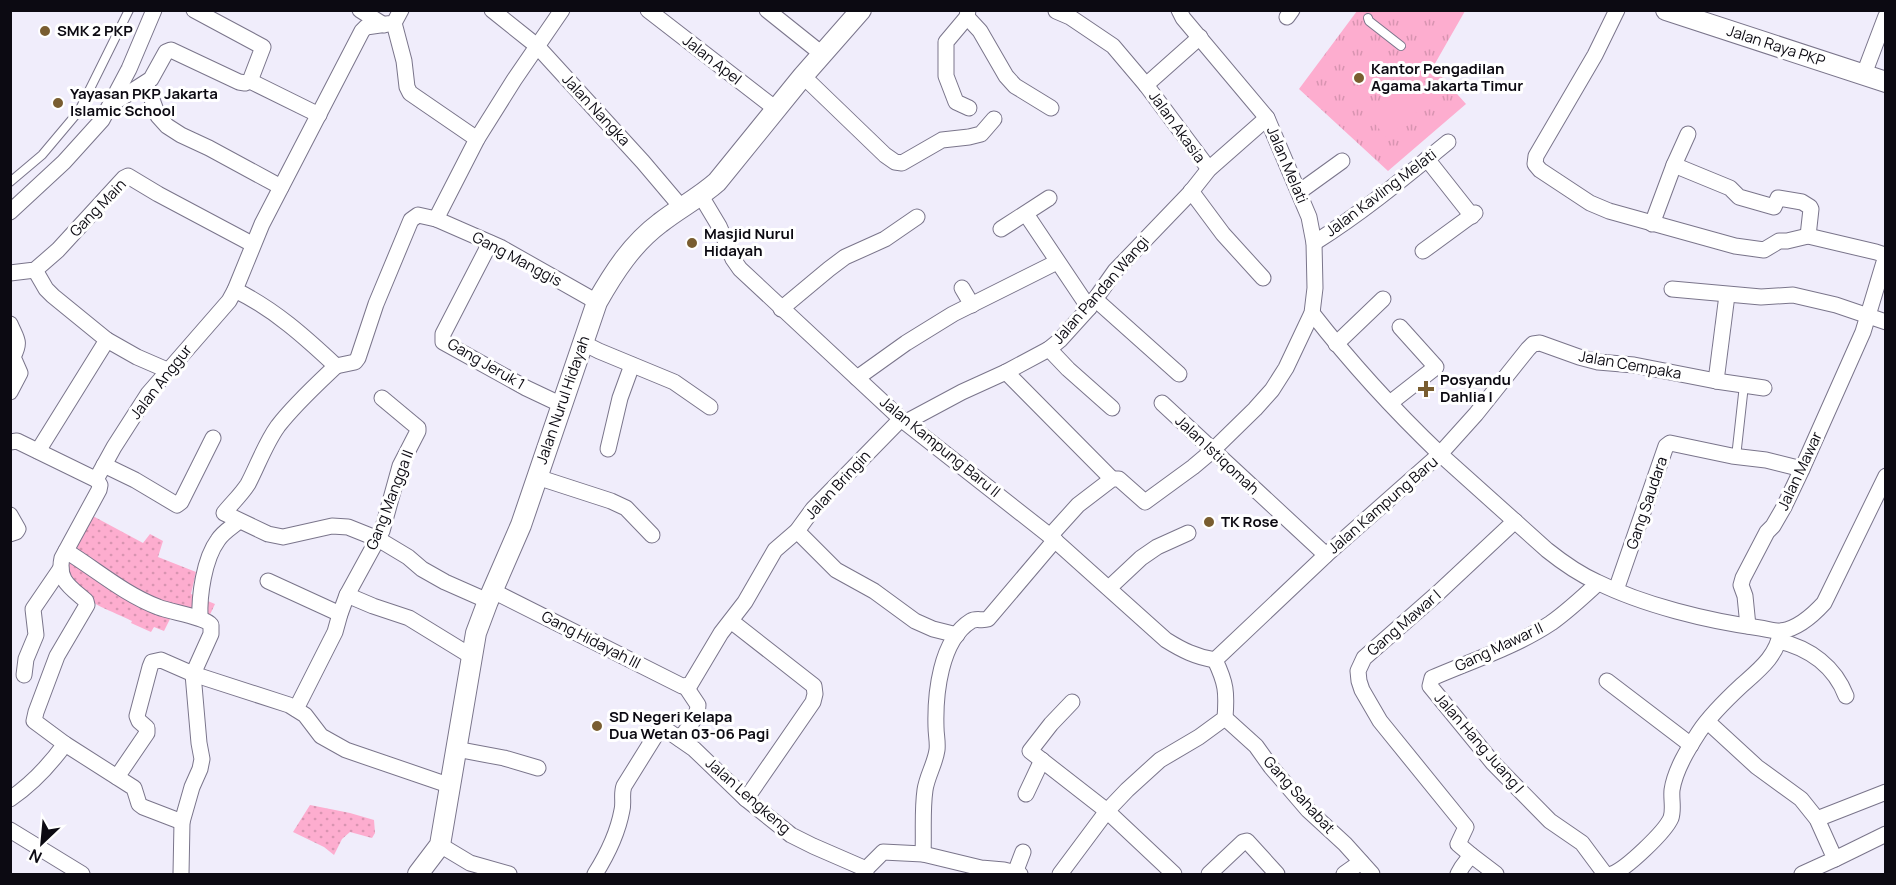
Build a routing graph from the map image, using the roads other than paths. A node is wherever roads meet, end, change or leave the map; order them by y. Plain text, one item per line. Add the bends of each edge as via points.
1 (129, 10) edge
2 (154, 10) edge
3 (194, 10) edge
4 (360, 10) edge
5 (492, 10) edge
6 (562, 10) edge
7 (648, 10) edge
8 (767, 10) edge
9 (861, 10) edge
10 (1179, 10) edge
11 (1617, 10) edge
12 (1666, 10) edge
13 (1054, 11) edge
14 (968, 14) edge
15 (1886, 16) edge
16 (1368, 18) dead end
17 (393, 20) edge
18 (1200, 37) junction
19 (537, 46) junction
20 (1401, 46) dead end
21 (822, 54) junction
22 (1864, 75) junction
23 (803, 76) junction
24 (250, 81) junction
25 (1886, 82) edge
26 (146, 83) junction
27 (1146, 85) junction
28 (112, 104) junction
29 (969, 108) dead end
30 (1051, 108) dead end
31 (776, 109) junction
32 (319, 115) junction
33 (1267, 118) junction
34 (994, 119) dead end
35 (1688, 134) dead end
36 (477, 139) junction
37 (1448, 142) dead end
38 (1427, 159) junction
39 (1342, 161) dead end
40 (1674, 165) junction
41 (1209, 169) junction
42 (10, 182) edge
43 (281, 187) junction
44 (1191, 191) junction
45 (1299, 192) junction
46 (701, 196) junction
47 (1049, 198) dead end
48 (682, 208) junction
49 (10, 212) edge
50 (1026, 214) junction
51 (917, 217) dead end
52 (436, 219) junction
53 (1652, 224) junction
54 (1001, 229) dead end
55 (1808, 236) junction
56 (490, 243) junction
57 (1314, 243) junction
58 (252, 244) junction
59 (1422, 251) dead end
60 (1057, 262) junction
61 (35, 270) junction
62 (10, 273) edge
63 (1263, 278) dead end
64 (962, 288) dead end
65 (1672, 289) dead end
66 (235, 290) junction
67 (1726, 295) junction
68 (1383, 298) dead end
69 (597, 302) junction
70 (1092, 304) junction
71 (972, 305) junction
72 (782, 309) junction
73 (1312, 313) junction
74 (1868, 315) junction
75 (1886, 322) edge
76 (10, 324) edge
77 (1400, 327) dead end
78 (107, 340) junction
79 (583, 343) junction
80 (1336, 344) junction
81 (1049, 349) junction
82 (632, 365) junction
83 (336, 366) junction
84 (167, 370) junction
85 (1006, 372) junction
86 (1179, 374) dead end
87 (857, 378) junction
88 (1716, 381) junction
89 (1744, 385) junction
90 (1764, 388) dead end
91 (10, 392) edge
92 (382, 398) dead end
93 (1162, 403) dead end
94 (1390, 403) junction
95 (562, 405) junction
96 (710, 407) dead end
97 (1112, 408) dead end
98 (903, 420) junction
99 (213, 438) dead end
100 (10, 442) edge
101 (608, 449) dead end
102 (38, 451) junction
103 (1212, 451) junction
104 (1440, 454) junction
105 (1736, 457) junction
106 (104, 465) junction
107 (1802, 469) junction
108 (1886, 476) edge
109 (537, 477) junction
110 (1112, 479) junction
111 (96, 480) junction
112 (1881, 495) edge
113 (10, 515) edge
114 (239, 521) junction
115 (1515, 522) junction
116 (797, 531) junction
117 (1188, 533) dead end
118 (10, 534) edge
119 (652, 535) dead end
120 (1052, 538) junction
121 (378, 539) junction
122 (66, 551) junction
123 (1326, 555) junction
124 (61, 568) junction
125 (268, 581) dead end
126 (1598, 583) junction
127 (1109, 588) junction
128 (1616, 590) junction
129 (347, 595) junction
130 (490, 596) junction
131 (340, 614) junction
132 (200, 618) junction
133 (731, 621) junction
134 (1748, 626) junction
135 (957, 635) junction
136 (1780, 636) junction
137 (471, 656) junction
138 (1215, 660) junction
139 (193, 674) junction
140 (24, 675) dead end
141 (1607, 681) dead end
142 (688, 686) junction
143 (1430, 686) joint
144 (1846, 696) dead end
145 (1072, 702) dead end
146 (296, 709) junction
147 (1225, 718) junction
148 (1708, 722) junction
149 (674, 735) junction
150 (65, 744) junction
151 (1691, 745) junction
152 (456, 749) junction
153 (1042, 760) junction
154 (538, 768) dead end
155 (117, 777) junction
156 (451, 786) junction
157 (1886, 792) edge
158 (1026, 794) dead end
159 (10, 799) edge
160 (746, 799) junction
161 (1107, 812) junction
162 (1818, 819) junction
163 (183, 822) junction
164 (10, 830) edge
165 (1886, 834) edge
166 (440, 845) junction
167 (1023, 852) dead end
168 (923, 855) junction
169 (1471, 855) junction
170 (1835, 859) junction
171 (1361, 862) junction
172 (866, 872) edge
173 (82, 874) edge
174 (181, 874) edge
175 (418, 874) edge
176 (509, 874) edge
177 (595, 874) edge
178 (1017, 874) edge
179 (1060, 874) edge
180 (1174, 874) edge
181 (1209, 874) edge
182 (1277, 874) edge
183 (1344, 874) edge
184 (1372, 874) edge
185 (1458, 874) edge
186 (1496, 874) edge
187 (1605, 874) edge
188 (1612, 874) edge
189 (1802, 874) edge

1 - 42 lane via 79,111 42,155
2 - 28 street
3 - 24 street via 263,47
4 - 17 street
5 - 19 street, Jalan Nangka
6 - 19 street
7 - 31 street, Jalan Apel
8 - 21 street
9 - 21 street, Jalan Nurul Hidayah
10 - 18 street, Jalan Melati
11 - 53 street, Jalan Mawar via 1535,164 1590,203
12 - 22 street, Jalan Raya PKP
13 - 27 street via 1070,17 1113,46
14 - 29 street via 946,42 946,76 956,102
14 - 30 street via 1006,76
15 - 22 street
16 - 20 lane
17 - 32 street, Jalan Anggur via 362,31
17 - 36 street via 410,93
18 - 27 street, Jalan Akasia
18 - 33 street, Jalan Melati
19 - 36 street
19 - 48 street, Jalan Nangka
21 - 23 street, Jalan Nurul Hidayah
22 - 25 street, Jalan Raya PKP
23 - 31 street, Jalan Nurul Hidayah
23 - 34 street via 898,163 947,138 976,136
24 - 26 street via 239,82 168,50
24 - 32 street
26 - 28 street
26 - 43 street via 158,116 167,126
27 - 41 street, Jalan Akasia
28 - 49 street via 64,162
31 - 46 street, Jalan Nurul Hidayah
32 - 43 street, Jalan Anggur
33 - 41 street, Jalan Pandan Wangi
33 - 45 street, Jalan Melati
35 - 40 street
36 - 52 street
37 - 38 street, Jalan Kavling Melati
38 - 57 street, Jalan Kavling Melati
38 - 59 street via 1473,215
39 - 45 street
40 - 53 street
40 - 55 street via 1728,187 1737,196 1764,204 1775,207 1779,198 1804,203 1811,209
41 - 44 street, Jalan Pandan Wangi
43 - 58 street, Jalan Anggur
44 - 63 street
44 - 70 street, Jalan Pandan Wangi via 1115,271
45 - 57 street, Jalan Melati
46 - 48 street, Jalan Nurul Hidayah
46 - 72 street, Jalan Kampung Baru II via 740,269
47 - 50 street
48 - 69 street, Jalan Nurul Hidayah via 638,242
50 - 54 street
50 - 60 street
51 - 72 street via 885,239 845,257
52 - 56 street, Gang Manggis
52 - 83 street via 418,215 411,220 358,358
53 - 55 street, Jalan Mawar via 1764,250 1774,243
55 - 74 street, Jalan Mawar via 1882,255 1885,259
56 - 69 street, Gang Manggis
56 - 95 street, Gang Jeruk 1 via 443,334 443,342
57 - 73 street, Jalan Melati
58 - 61 street, Gang Main via 128,176
58 - 66 street, Jalan Anggur
60 - 70 street
60 - 71 street
61 - 62 street
61 - 78 street via 53,296
64 - 71 street
65 - 67 street
66 - 83 street via 270,309
66 - 84 street, Jalan Anggur
67 - 74 street via 1793,296
67 - 88 street
68 - 80 street
69 - 79 street, Jalan Nurul Hidayah
70 - 81 street, Jalan Pandan Wangi
70 - 86 street
71 - 87 street
72 - 87 street, Jalan Kampung Baru II
73 - 80 street
73 - 103 street, Jalan Melati via 1272,390
74 - 75 street
74 - 107 street, Jalan Mawar
76 - 91 street via 19,346 13,360 20,373
77 - 94 street via 1436,367
78 - 84 street
78 - 102 street
79 - 82 street
79 - 95 street, Jalan Nurul Hidayah
80 - 94 street
81 - 85 street, Jalan Pandan Wangi
81 - 97 street
82 - 96 street via 674,382
82 - 101 street
83 - 114 street via 301,399 269,441 248,484 224,513
84 - 106 street, Jalan Anggur via 130,420
85 - 98 street, Jalan Pandan Wangi
85 - 110 street
87 - 98 street, Jalan Kampung Baru II
88 - 89 street, Jalan Cempaka
88 - 104 street, Jalan Cempaka via 1598,362 1533,344
89 - 90 street, Jalan Cempaka
89 - 105 lane
92 - 121 street, Gang Mangga II via 418,431 400,466
93 - 103 street, Jalan Istiqomah
94 - 104 street
95 - 109 street, Jalan Nurul Hidayah
98 - 116 street, Jalan Bringin via 813,509
98 - 120 street, Jalan Kampung Baru II
99 - 106 street via 177,505
100 - 102 street via 17,441
102 - 111 street
103 - 110 street, Jalan Melati via 1145,502 1119,479
103 - 123 street, Jalan Istiqomah
104 - 115 street, Jalan Kampung Baru
104 - 123 street, Jalan Kampung Baru
105 - 107 street, Gang Saudara
105 - 128 street, Gang Saudara via 1670,443 1666,446
106 - 111 street, Jalan Anggur
107 - 134 street, Jalan Mawar via 1743,578
108 - 112 street
109 - 119 street via 626,508
109 - 130 street, Jalan Nurul Hidayah
110 - 120 street via 1078,505
111 - 122 street, Jalan Anggur via 99,490
112 - 136 street via 1850,547 1824,603
113 - 118 street via 18,529
114 - 121 street, Gang Hidayah III via 283,537 339,526
114 - 132 street via 213,549 200,593
115 - 126 street, Jalan Kampung Baru via 1564,563
115 - 169 street, Gang Mawar I via 1364,658 1358,671 1362,690 1380,721 1466,827 1458,844
116 - 133 street, Jalan Bringin via 775,550
116 - 135 street via 836,570 854,578 915,621
117 - 127 street via 1148,553
120 - 127 street, Jalan Kampung Baru II
120 - 135 street via 988,619 974,619
121 - 129 street, Gang Mangga II
121 - 130 street, Gang Hidayah III via 445,582
122 - 124 street, Jalan Anggur
122 - 132 street via 134,597
123 - 138 street, Jalan Kampung Baru
124 - 140 street, Jalan Anggur via 33,609 36,635
124 - 150 street via 64,581 87,604 57,656 34,721
125 - 131 street
126 - 128 street, Jalan Kampung Baru
126 - 143 street, Gang Mawar II via 1550,624 1432,678
127 - 138 street, Jalan Kampung Baru II via 1166,640 1200,658
128 - 134 street, Jalan Kampung Baru via 1672,609
129 - 131 street, Gang Mangga II
129 - 137 street via 409,618
130 - 137 street, Jalan Nurul Hidayah
130 - 142 street, Gang Hidayah III
131 - 146 street, Gang Mangga II via 335,632
132 - 139 street via 212,628
133 - 142 street
133 - 160 street via 802,675 815,694
134 - 136 street, Jalan Kampung Baru
135 - 168 street via 944,658 939,678 937,751 925,791
136 - 144 street, Jalan Kampung Baru via 1821,660 1841,683
136 - 148 street via 1771,659
137 - 152 street, Jalan Nurul Hidayah
138 - 147 street via 1227,694
139 - 146 street
139 - 155 street via 161,660 152,662 137,716 147,733
139 - 163 street via 202,759
141 - 151 street
142 - 149 street via 698,705 697,713
143 - 187 street, Jalan Hang Juang I via 1493,763 1550,821 1582,843
145 - 153 street via 1030,751
146 - 156 street via 321,735 346,750
147 - 161 street via 1160,760
147 - 171 street, Gang Sahabat via 1256,746 1308,810
148 - 151 street
148 - 162 street via 1801,799
149 - 160 street, Jalan Lengkeng
149 - 177 street via 662,730 657,733 624,786 616,830
150 - 155 street
150 - 159 street via 29,786
151 - 188 street via 1672,788 1671,818 1632,861
152 - 154 street
152 - 156 street, Jalan Nurul Hidayah
153 - 158 street
153 - 161 street
155 - 163 street via 134,788 143,807
156 - 166 street, Jalan Nurul Hidayah
157 - 162 street
160 - 172 street, Jalan Lengkeng via 791,835
161 - 179 street
161 - 180 street
162 - 170 street
163 - 174 street
164 - 173 street
165 - 170 street
166 - 175 street, Jalan Nurul Hidayah
166 - 176 street via 471,863
167 - 178 street
168 - 172 street via 883,852
168 - 178 street
169 - 185 street
169 - 186 street
170 - 189 street
171 - 183 street
171 - 184 street, Gang Sahabat
181 - 182 street via 1247,841

